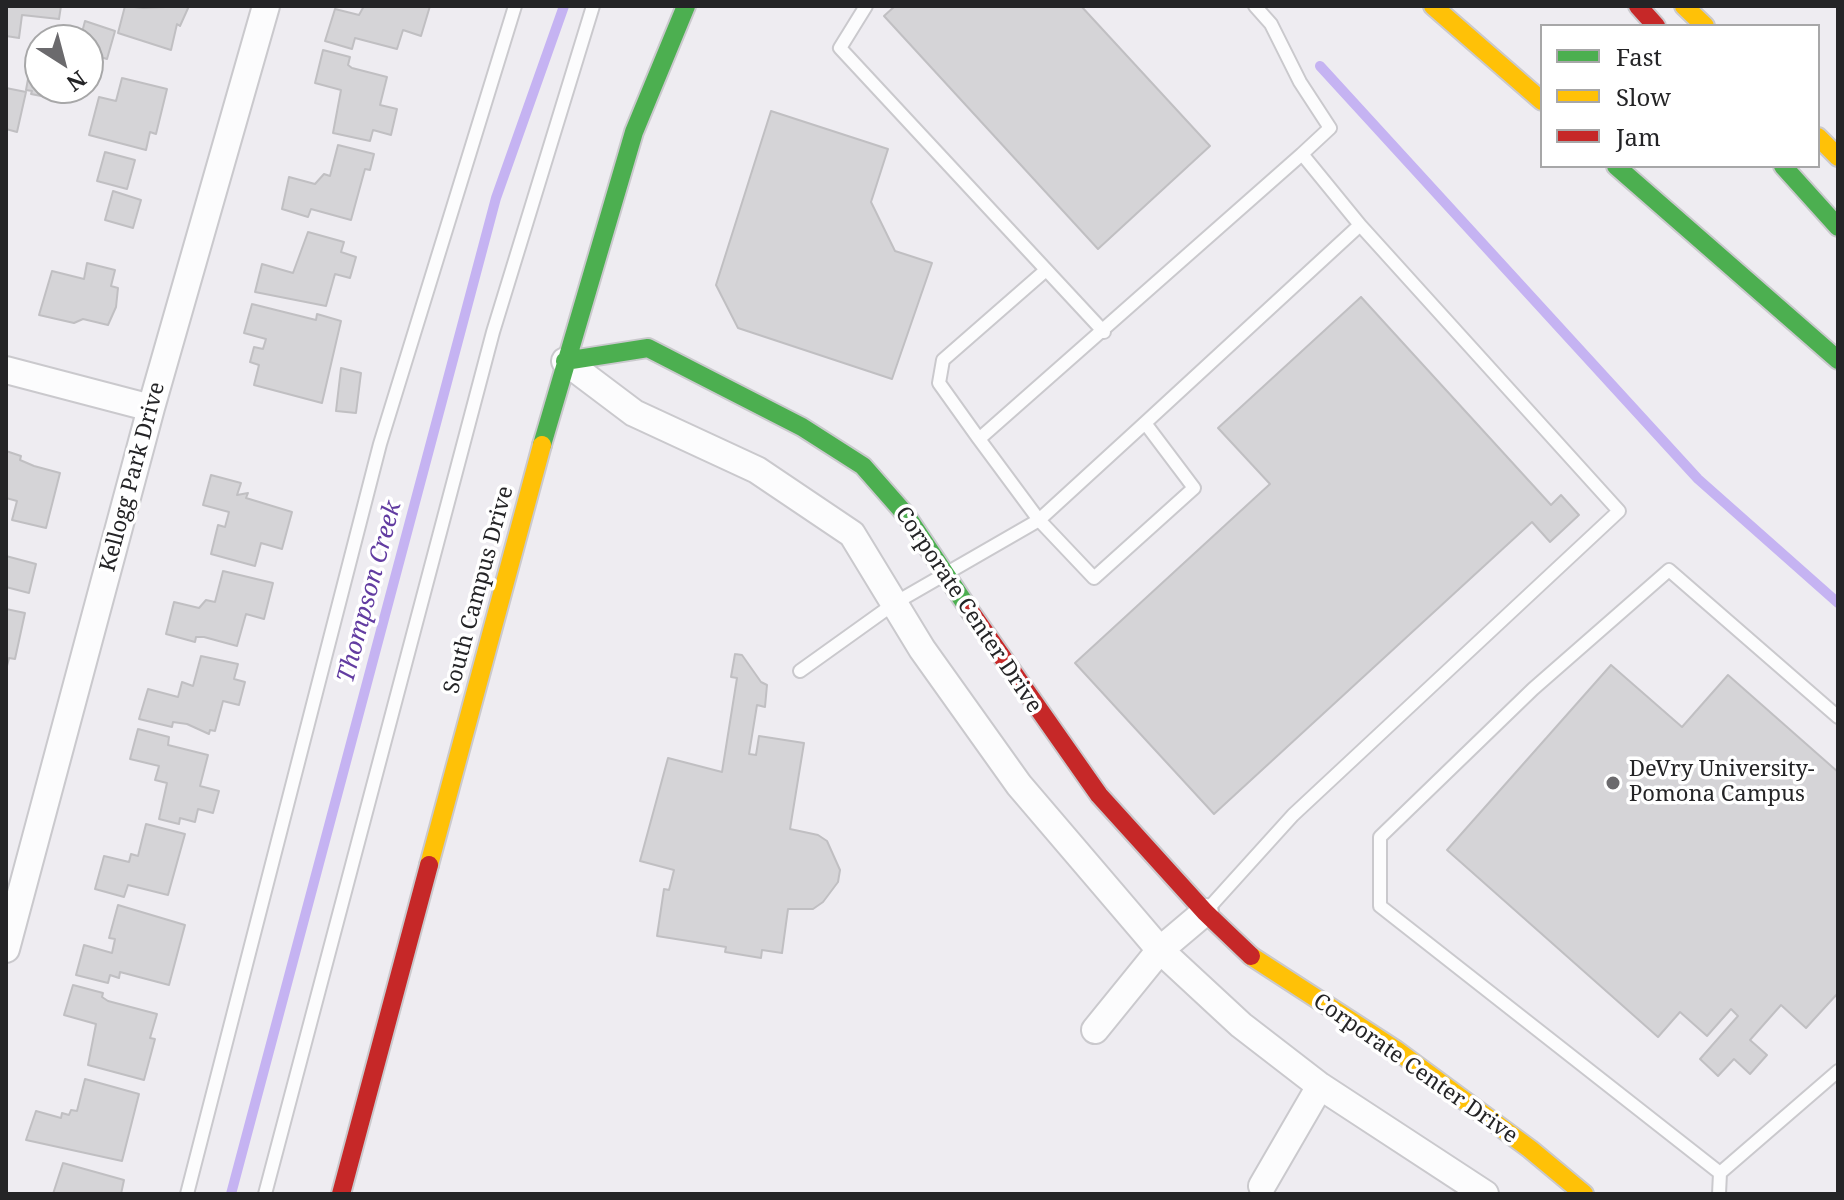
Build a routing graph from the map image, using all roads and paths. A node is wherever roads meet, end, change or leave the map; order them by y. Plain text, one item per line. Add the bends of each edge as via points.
1 (266, 6) edge
2 (515, 6) edge
3 (593, 6) edge
4 (686, 6) edge
5 (866, 6) edge
6 (1255, 6) edge
7 (1433, 6) edge
8 (1638, 6) edge
9 (1684, 6) edge
10 (1654, 24) edge
11 (1703, 24) edge
12 (1540, 99) edge
13 (1820, 139) edge
14 (1302, 154) junction
15 (1838, 157) edge
16 (1618, 168) edge
17 (1785, 168) edge
18 (1360, 225) junction
19 (1838, 227) edge
20 (1046, 270) junction
21 (1104, 332) junction
22 (1838, 360) edge
23 (565, 361) junction
24 (6, 370) edge
25 (151, 408) junction
26 (1145, 423) junction
27 (979, 439) junction
28 (1039, 520) junction
29 (947, 573) junction
30 (895, 603) junction
31 (800, 671) dead end
32 (1838, 717) edge
33 (1205, 912) junction
34 (6, 949) edge
35 (1160, 950) junction
36 (1095, 1030) dead end
37 (1838, 1071) edge
38 (1320, 1086) junction
39 (1720, 1173) junction
40 (1262, 1186) dead end
41 (187, 1194) edge
42 (265, 1194) edge
43 (341, 1194) edge
44 (1485, 1194) edge
45 (1584, 1194) edge
46 (1719, 1194) edge

1 - 25 street, Kellogg Park Drive
2 - 41 lane via 380,444
3 - 42 lane via 493,332
4 - 23 main road, South Campus Drive via 634,132
5 - 20 lane via 840,48
6 - 14 lane via 1271,24 1330,128
7 - 12 main road
8 - 10 main road
9 - 11 main road
13 - 15 main road
14 - 18 lane
14 - 21 lane
16 - 22 main road
17 - 19 main road
18 - 26 lane
18 - 33 lane via 1619,511 1293,815
20 - 21 lane
20 - 27 lane via 943,360 939,383
21 - 27 lane
23 - 29 main road, Corporate Center Drive via 648,348 802,427 863,466
23 - 30 street via 634,413 757,470 852,534
23 - 43 main road, South Campus Drive
24 - 25 street
25 - 34 street, Kellogg Park Drive
26 - 28 lane
26 - 28 lane via 1194,488 1094,578
27 - 28 lane
28 - 29 lane
29 - 30 lane
29 - 33 main road, Corporate Center Drive via 1099,795
30 - 31 lane
30 - 35 street via 1019,785
32 - 39 lane via 1669,570 1533,689 1380,837 1380,906
33 - 35 street
33 - 45 main road, Corporate Center Drive via 1250,955 1396,1050
35 - 36 street
35 - 38 street via 1241,1025
37 - 39 lane
38 - 40 street
38 - 44 street
39 - 46 lane

